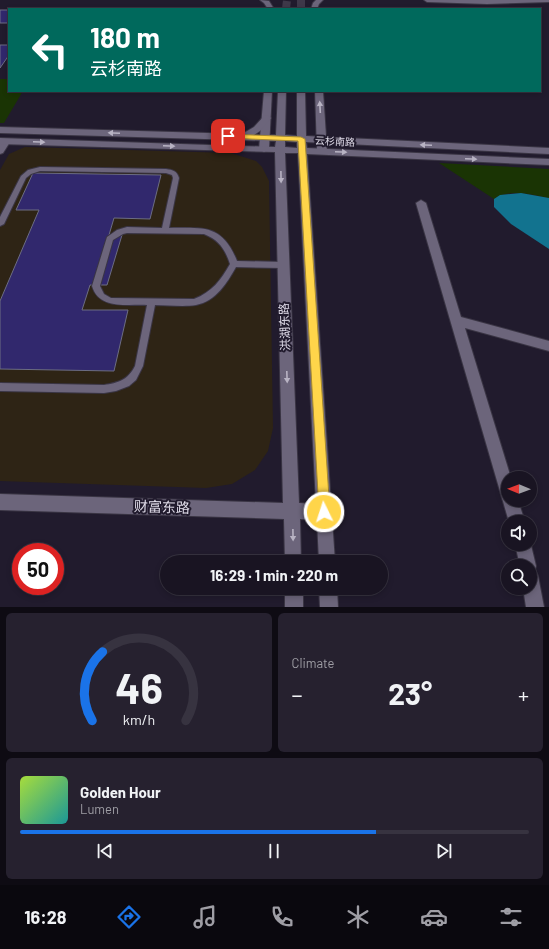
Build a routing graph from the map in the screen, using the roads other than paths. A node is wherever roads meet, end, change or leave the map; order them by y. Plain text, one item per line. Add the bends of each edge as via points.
1 (263, 0) edge
2 (320, 0) edge
3 (427, 0) edge
4 (549, 0) edge
5 (271, 8) edge
6 (314, 8) edge
7 (268, 92) edge
8 (282, 92) edge
9 (300, 92) edge
10 (319, 92) edge
11 (267, 118) junction
12 (0, 130) edge
13 (243, 137) junction
14 (265, 137) junction
15 (322, 140) junction
16 (3, 141) edge
17 (280, 144) junction
18 (301, 144) junction
19 (264, 148) junction
20 (0, 151) edge
21 (322, 151) junction
22 (549, 151) edge
23 (549, 162) edge
24 (422, 204) dead end
25 (0, 224) edge
26 (165, 230) junction
27 (234, 264) junction
28 (283, 265) junction
29 (151, 302) junction
30 (457, 321) junction
31 (549, 346) edge
32 (0, 387) edge
33 (502, 471) edge
34 (0, 502) edge
35 (293, 510) junction
36 (324, 512) junction
37 (293, 555) edge
38 (327, 555) edge
39 (294, 595) edge
40 (328, 595) edge
41 (534, 595) edge
42 (294, 607) edge
43 (329, 607) edge
44 (536, 607) edge

1 - 5 main road
2 - 6 main road
3 - 4 main road
7 - 11 main road
8 - 17 main road, 洪湖东路
9 - 18 main road
15 -> 10 main road
11 - 13 main road via 257,129
11 - 14 main road
13 -> 12 main road, 云杉南路
13 - 14 main road, 云杉南路
14 - 17 main road, 云杉南路
14 - 19 main road
15 - 18 main road, 云杉南路
15 - 21 main road
22 -> 15 main road, 云杉南路
16 -> 19 main road, 云杉南路
16 - 20 main road
17 - 18 main road, 云杉南路
17 - 19 main road, 云杉南路
17 -> 28 main road, 洪湖东路
18 - 21 main road, 云杉南路
18 - 36 main road
21 -> 23 main road, 云杉南路
24 - 30 main road
25 - 26 lane via 23,177 32,170 166,171 175,174 176,178
26 - 27 lane via 205,231 215,234 224,241
26 - 29 lane via 127,230 114,235 110,239 96,286 102,298 110,301
27 - 28 lane
27 - 29 lane via 225,281 207,298 195,302
28 -> 35 main road, 洪湖东路
29 - 32 lane via 139,366 129,382 119,388
30 - 31 main road
30 - 33 main road
34 - 35 main road, 财富东路
35 - 36 main road, 财富东路
35 -> 37 main road, 洪湖东路
36 - 38 main road
39 - 42 main road
40 - 43 main road
41 - 44 main road

